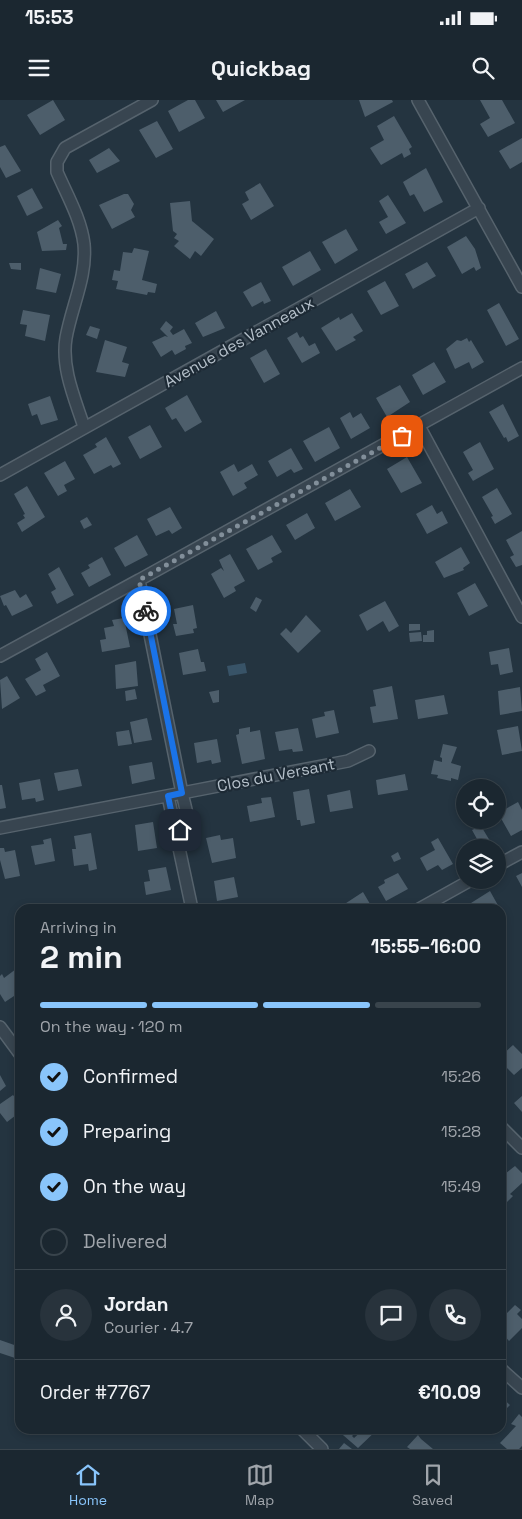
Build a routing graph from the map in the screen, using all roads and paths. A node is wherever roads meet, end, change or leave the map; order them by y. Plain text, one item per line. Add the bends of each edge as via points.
1 (152, 100) edge
2 (418, 100) edge
3 (135, 104) edge
4 (478, 208) junction
5 (522, 286) edge
6 (522, 368) edge
7 (419, 426) junction
8 (84, 427) junction
9 (0, 475) edge
10 (139, 580) junction
11 (522, 617) edge
12 (0, 656) edge
13 (369, 751) dead end
14 (182, 793) junction
15 (168, 796) junction
16 (0, 828) edge
17 (176, 834) junction
18 (522, 852) edge
19 (506, 861) edge
20 (456, 888) edge
21 (191, 904) edge
22 (428, 904) edge
23 (0, 1027) edge
24 (15, 1047) edge
25 (506, 1131) edge
26 (522, 1148) edge
27 (506, 1374) edge
28 (522, 1388) edge
29 (307, 1434) edge
30 (322, 1449) edge

1 - 3 street
2 - 4 street
3 - 8 street via 65,148 57,162 57,172 81,227 84,243 81,287 66,339 66,356 71,390
4 - 5 street
4 - 8 street, Avenue des Vanneaux
6 - 7 street
7 - 10 street
7 - 11 street
8 - 9 street, Avenue des Vanneaux
10 - 12 street
10 - 14 street
13 - 14 street, Clos du Versant via 348,761
14 - 15 street, Clos du Versant
14 - 17 street via 189,822 187,828
15 - 16 street, Clos du Versant
15 - 17 street
17 - 21 street
18 - 19 street
20 - 22 street
23 - 24 street
25 - 26 street
27 - 28 street
29 - 30 street

